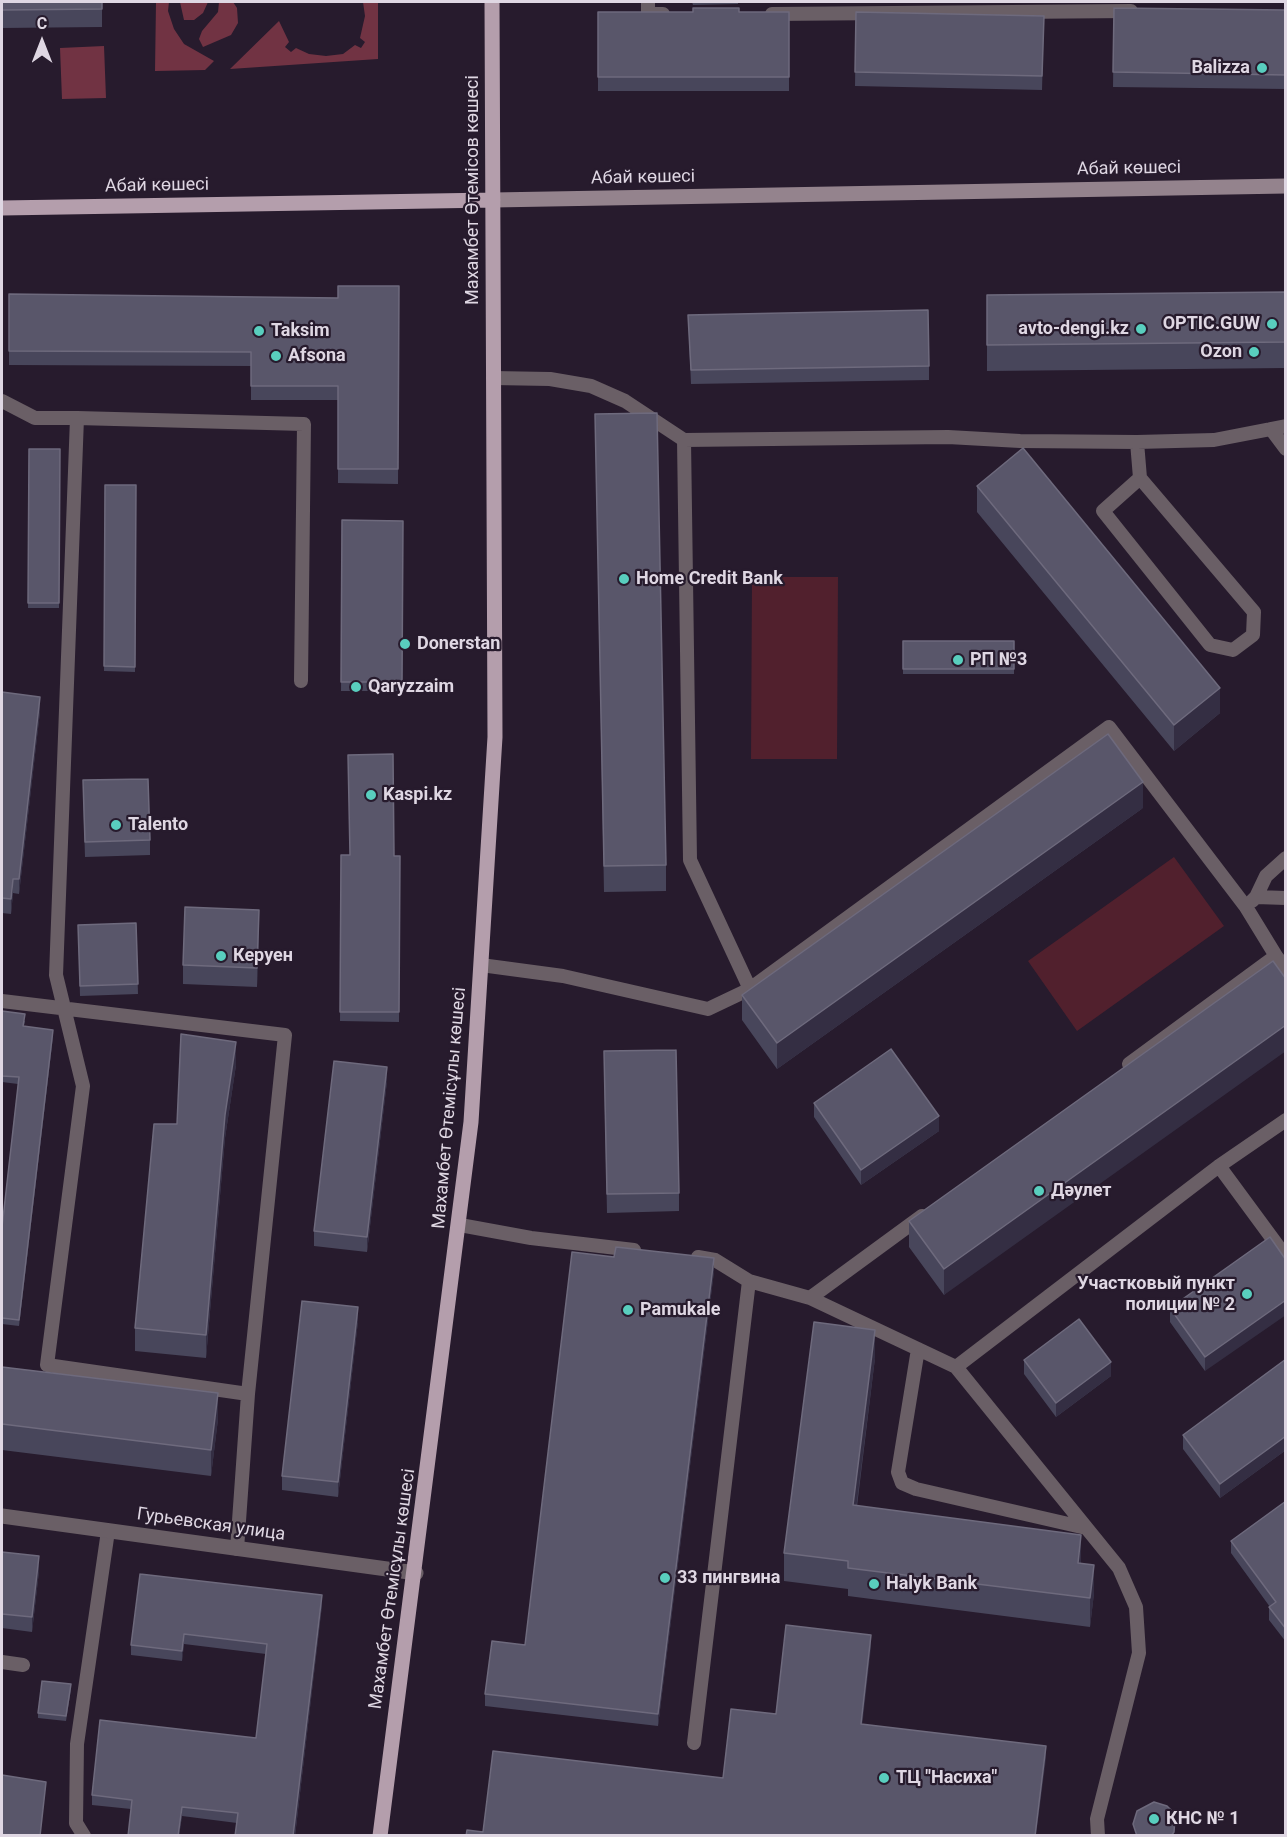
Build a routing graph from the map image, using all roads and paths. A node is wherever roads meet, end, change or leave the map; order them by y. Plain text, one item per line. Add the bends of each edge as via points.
1 (492, 2) edge
2 (648, 2) edge
3 (950, 7) edge
4 (1150, 11) edge
5 (683, 14) edge
6 (753, 14) edge
7 (1286, 186) edge
8 (493, 200) junction
9 (2, 208) edge
10 (493, 378) junction
11 (2, 401) edge
12 (77, 418) junction
13 (1286, 426) edge
14 (1270, 429) junction
15 (684, 440) junction
16 (1137, 442) junction
17 (1286, 449) edge
18 (1140, 478) junction
19 (301, 681) dead end
20 (1286, 858) edge
21 (1286, 898) edge
22 (1251, 902) junction
23 (1276, 957) junction
24 (481, 965) junction
25 (1286, 969) edge
26 (750, 989) junction
27 (2, 1001) edge
28 (64, 1011) junction
29 (1114, 1075) edge
30 (1286, 1120) edge
31 (1219, 1166) junction
32 (934, 1207) edge
33 (460, 1225) junction
34 (646, 1251) edge
35 (681, 1256) edge
36 (1286, 1257) edge
37 (749, 1281) junction
38 (810, 1298) junction
39 (918, 1349) junction
40 (956, 1367) junction
41 (248, 1394) junction
42 (2, 1516) edge
43 (1086, 1528) junction
44 (108, 1531) junction
45 (237, 1549) junction
46 (416, 1573) junction
47 (2, 1662) edge
48 (23, 1665) dead end
49 (694, 1743) dead end
50 (84, 1836) edge
51 (380, 1836) edge
52 (1098, 1836) edge

1 - 8 main road, Махамбет Өтемісов көшесі
2 - 5 lane via 648,14
3 - 4 lane
3 - 6 lane
7 - 8 street, Абай көшесі
8 - 9 main road, Абай көшесі
8 - 10 main road, Махамбет Өтемісов көшесі
10 - 15 lane via 550,379 591,386 625,401
10 - 24 main road, Махамбет Өтемісұлы көшесі via 495,737
11 - 12 lane via 35,418
12 - 19 lane via 304,424
12 - 28 lane via 56,975
13 - 14 lane
14 - 16 lane via 1214,440
14 - 17 lane
15 - 16 lane via 948,437
15 - 26 lane via 690,860
16 - 18 lane
18 - 18 lane via 1254,612 1252,635 1233,650 1210,645 1103,511
20 - 22 lane via 1266,876
21 - 22 lane
22 - 23 lane
22 - 26 lane via 1109,727
23 - 25 lane
23 - 29 lane
24 - 26 lane via 563,976 708,1009
24 - 33 main road, Махамбет Өтемісұлы көшесі
27 - 28 lane
28 - 41 lane via 82,1086 47,1365
28 - 41 lane via 285,1035
30 - 31 lane
31 - 36 lane
31 - 40 lane
32 - 38 lane
33 - 34 lane via 531,1238
33 - 46 main road, Махамбет Өтемісұлы көшесі
35 - 37 lane via 715,1260
37 - 38 lane
37 - 49 lane
38 - 39 lane
39 - 40 lane
39 - 43 lane via 898,1472 902,1483
40 - 43 lane
41 - 45 lane
42 - 44 street, Гурьевская улица
43 - 52 lane via 1119,1568 1136,1606 1139,1653 1097,1819
44 - 45 street, Гурьевская улица
44 - 50 lane via 77,1744 76,1823
45 - 46 street, Гурьевская улица
46 - 51 main road, Махамбет Өтемісұлы көшесі
47 - 48 lane

